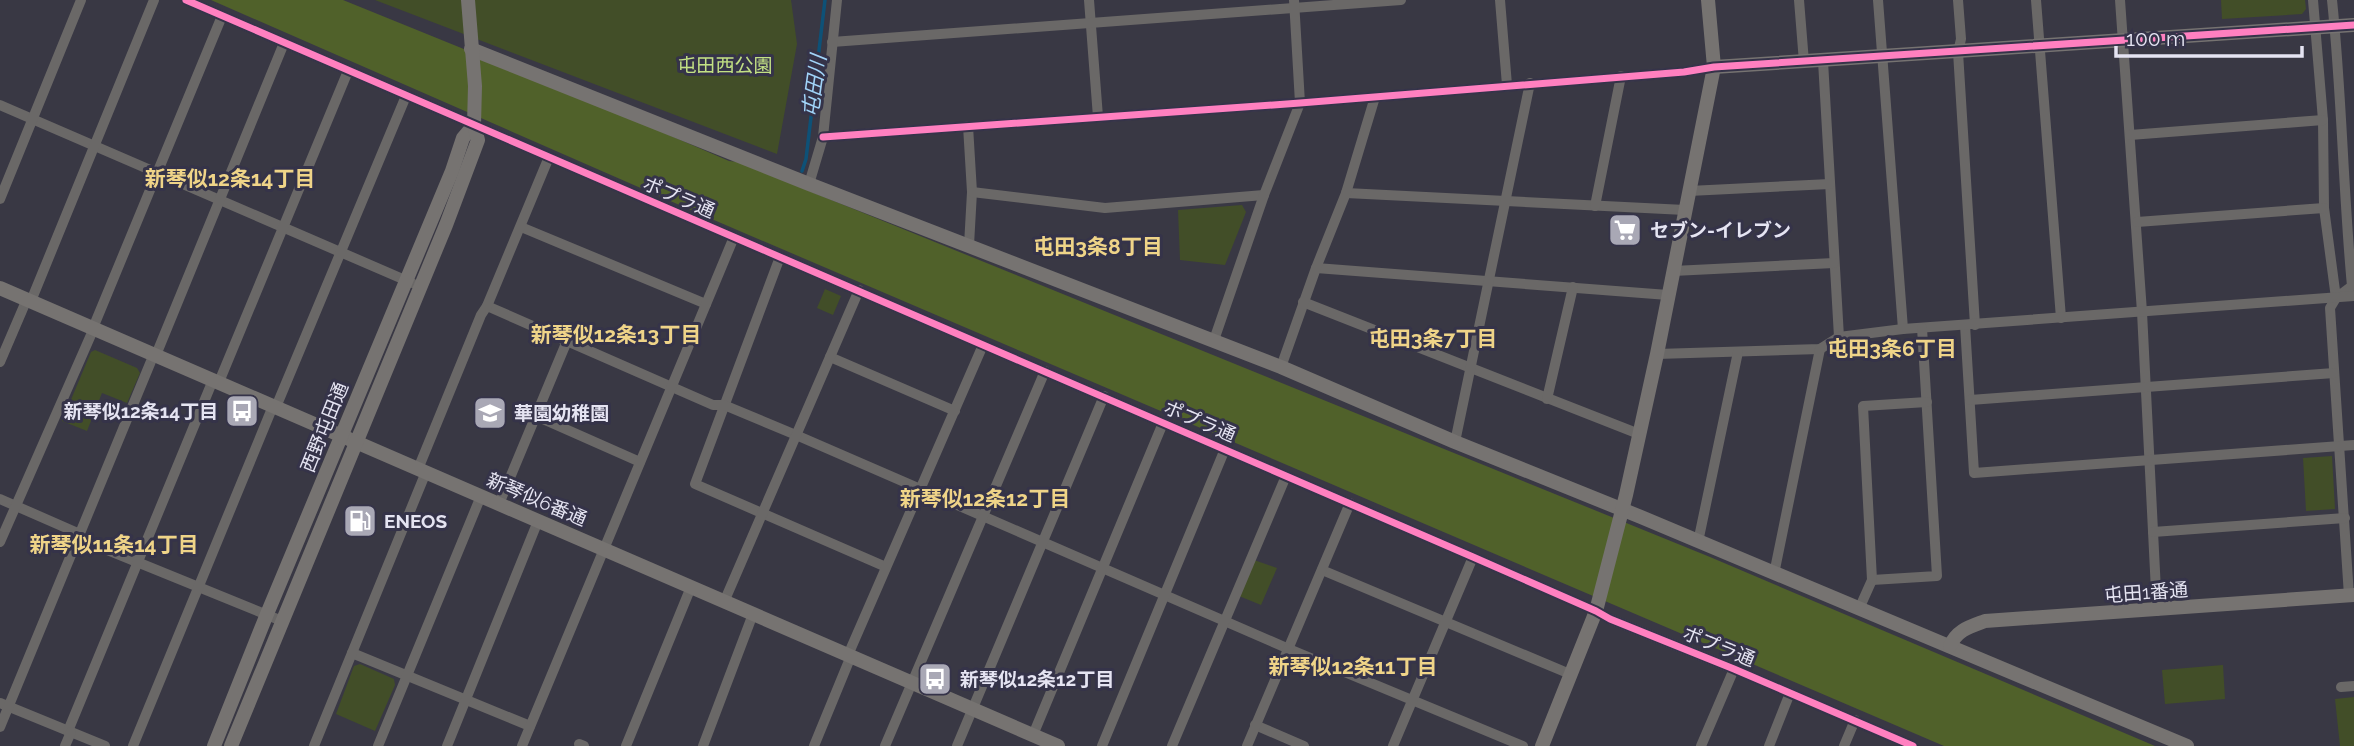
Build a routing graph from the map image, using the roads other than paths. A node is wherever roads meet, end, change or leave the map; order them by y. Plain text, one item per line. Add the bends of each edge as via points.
1 (81, 0) edge
2 (154, 0) edge
3 (186, 0) edge
4 (468, 0) edge
5 (837, 0) edge
6 (1090, 0) edge
7 (1401, 0) edge
8 (1500, 0) edge
9 (1708, 0) edge
10 (1799, 0) edge
11 (1878, 0) edge
12 (1958, 0) edge
13 (2036, 0) edge
14 (2120, 0) edge
15 (2313, 0) edge
16 (2332, 0) edge
17 (1295, 4) edge
18 (222, 16) junction
19 (1091, 23) junction
20 (2354, 25) edge
21 (2335, 26) junction
22 (2316, 27) junction
23 (2123, 39) junction
24 (832, 42) junction
25 (284, 43) junction
26 (2040, 44) junction
27 (471, 49) junction
28 (1958, 52) junction
29 (1883, 57) junction
30 (1823, 61) junction
31 (1804, 62) junction
32 (1714, 67) junction
33 (348, 71) junction
34 (1621, 76) junction
35 (1530, 83) junction
36 (1507, 85) junction
37 (406, 96) junction
38 (1375, 97) junction
39 (1300, 103) junction
40 (0, 105) edge
41 (1098, 117) junction
42 (2354, 118) edge
43 (33, 119) junction
44 (2341, 119) junction
45 (2323, 120) junction
46 (474, 125) junction
47 (968, 127) junction
48 (2130, 135) junction
49 (823, 137) junction
50 (94, 145) junction
51 (549, 158) junction
52 (157, 173) junction
53 (809, 184) junction
54 (1830, 184) junction
55 (1689, 191) junction
56 (972, 192) junction
57 (1346, 193) junction
58 (1264, 195) junction
59 (0, 199) edge
60 (219, 200) junction
61 (1507, 201) junction
62 (2349, 205) edge
63 (1595, 206) junction
64 (2324, 208) junction
65 (1685, 210) junction
66 (2137, 222) junction
67 (283, 227) junction
68 (521, 227) junction
69 (734, 237) junction
70 (969, 245) junction
71 (340, 253) junction
72 (780, 257) junction
73 (1834, 263) junction
74 (1316, 268) junction
75 (1673, 271) junction
76 (405, 280) junction
77 (1488, 282) junction
78 (419, 286) junction
79 (1573, 287) junction
80 (0, 288) edge
81 (859, 290) junction
82 (1668, 295) junction
83 (2354, 296) edge
84 (2336, 298) junction
85 (29, 300) junction
86 (1303, 302) junction
87 (706, 304) junction
88 (487, 306) junction
89 (2142, 312) junction
90 (2060, 318) junction
91 (1970, 325) junction
92 (93, 328) junction
93 (1903, 328) junction
94 (1922, 328) junction
95 (1839, 337) junction
96 (1214, 340) junction
97 (567, 341) junction
98 (983, 345) junction
99 (1820, 349) junction
100 (1738, 352) junction
101 (1657, 354) junction
102 (155, 355) junction
103 (830, 357) junction
104 (0, 362) edge
105 (1281, 367) junction
106 (1470, 368) junction
107 (1045, 371) junction
108 (2334, 373) junction
109 (216, 381) junction
110 (673, 386) junction
111 (2147, 387) junction
112 (1104, 396) junction
113 (1547, 399) junction
114 (1970, 400) junction
115 (1927, 402) junction
116 (724, 405) junction
117 (274, 406) junction
118 (955, 411) junction
119 (537, 416) junction
120 (1163, 422) junction
121 (1639, 434) junction
122 (796, 435) junction
123 (342, 436) junction
124 (357, 442) junction
125 (1455, 442) junction
126 (2354, 445) edge
127 (2339, 446) junction
128 (1225, 449) junction
129 (2150, 460) junction
130 (640, 462) junction
131 (422, 470) junction
132 (1286, 476) junction
133 (921, 489) junction
134 (481, 496) junction
135 (0, 499) edge
136 (1350, 503) junction
137 (499, 504) junction
138 (15, 506) junction
139 (1622, 510) junction
140 (763, 513) junction
141 (982, 516) junction
142 (2345, 518) junction
143 (538, 521) junction
144 (2153, 532) junction
145 (79, 536) junction
146 (0, 542) edge
147 (1698, 542) junction
148 (1042, 543) junction
149 (603, 549) junction
150 (1473, 556) junction
151 (138, 562) junction
152 (886, 568) junction
153 (1102, 568) junction
154 (1322, 570) junction
155 (1774, 574) junction
156 (1872, 580) junction
157 (197, 586) junction
158 (691, 587) junction
159 (1164, 594) junction
160 (2352, 596) edge
161 (724, 601) junction
162 (1859, 609) junction
163 (1596, 611) junction
164 (2157, 611) junction
165 (267, 614) junction
166 (753, 614) junction
167 (1225, 620) junction
168 (282, 621) junction
169 (1446, 622) junction
170 (1950, 646) junction
171 (1289, 649) junction
172 (352, 653) junction
173 (849, 656) junction
174 (1734, 669) junction
175 (1570, 674) junction
176 (407, 677) junction
177 (911, 682) junction
178 (2354, 686) edge
179 (2341, 687) dead end
180 (1790, 693) junction
181 (1413, 699) junction
182 (465, 701) junction
183 (4, 704) edge
184 (972, 709) junction
185 (1855, 720) junction
186 (1255, 725) junction
187 (530, 726) junction
188 (0, 727) edge
189 (69, 731) junction
190 (1033, 735) junction
191 (65, 746) edge
192 (105, 746) edge
193 (133, 746) edge
194 (214, 746) edge
195 (231, 746) edge
196 (313, 746) edge
197 (378, 746) edge
198 (447, 746) edge
199 (522, 746) edge
200 (626, 746) edge
201 (703, 746) edge
202 (814, 746) edge
203 (886, 746) edge
204 (957, 746) edge
205 (1058, 746) edge
206 (1102, 746) edge
207 (1172, 746) edge
208 (1247, 746) edge
209 (1304, 746) edge
210 (1393, 746) edge
211 (1523, 746) edge
212 (1542, 746) edge
213 (1701, 746) edge
214 (1769, 746) edge
215 (1844, 746) edge
216 (1913, 746) edge
217 (2187, 746) edge

1 - 43 street
2 - 50 street
3 - 18 street, ポプラ通
4 - 27 street, 西野屯田通
5 - 24 street
6 - 19 street
7 - 17 street
8 - 36 street
9 - 32 street
10 - 31 street
11 - 29 street
12 - 28 street
13 - 26 street
14 - 23 street
15 - 22 street
16 - 21 street
17 - 19 street
17 - 39 street
18 - 25 street, ポプラ通
18 - 52 street
19 - 24 street
19 - 41 street
20 - 21 street
21 - 22 street
21 - 44 street
22 - 23 street
22 - 45 street
23 - 26 street
23 - 48 street
24 - 49 street
25 - 33 street, ポプラ通
25 - 60 street
26 - 28 street
26 - 90 street
27 - 46 street, 西野屯田通
27 - 53 street
28 - 29 street
28 - 91 street
29 - 30 street
29 - 93 street
30 - 31 street
30 - 54 street
31 - 32 street
32 - 34 street
32 - 55 street
33 - 37 street, ポプラ通
33 - 67 street
34 - 35 street
34 - 63 street
35 - 36 street
35 - 61 street
36 - 38 street
37 - 46 street, ポプラ通
37 - 71 street
38 - 39 street
38 - 57 street
39 - 41 street
39 - 58 street
40 - 43 street
41 - 47 street
42 - 44 street
43 - 50 street
43 - 59 street
44 - 62 street
45 - 48 street
45 - 64 street
46 - 51 street, ポプラ通
46 - 76 street, 西野屯田通 via 463,138
46 - 78 street, 西野屯田通 via 478,140
47 - 49 street
47 - 56 street
48 - 66 street
49 - 53 street
50 - 52 street
50 - 85 street
51 - 68 street
51 - 69 street, ポプラ通
52 - 60 street
52 - 92 street
53 - 70 street
54 - 55 street
54 - 73 street
55 - 65 street
56 - 58 street via 1105,208
56 - 70 street
57 - 61 street
57 - 74 street
58 - 96 street
60 - 67 street
60 - 102 street
61 - 63 street
61 - 77 street
62 - 84 street via 2352,286
63 - 65 street
64 - 66 street
64 - 84 street
65 - 75 street
66 - 89 street
67 - 71 street
67 - 109 street
68 - 87 street
68 - 88 street
69 - 72 street, ポプラ通
69 - 87 street
70 - 96 street
71 - 76 street
71 - 117 street
72 - 81 street, ポプラ通
72 - 116 street
73 - 75 street
73 - 95 street
74 - 77 street
74 - 86 street
75 - 82 street
76 - 78 street
76 - 123 street, 西野屯田通
77 - 79 street
77 - 106 street
78 - 124 street, 西野屯田通
79 - 82 street
79 - 113 street
80 - 85 street, 新琴似6番通
81 - 98 street, ポプラ通
81 - 103 street
82 - 101 street
83 - 84 street
84 - 89 street
84 - 108 street via 2330,309
85 - 92 street, 新琴似6番通
85 - 104 street
86 - 105 street
86 - 106 street
87 - 110 street
88 - 97 street
88 - 131 street
89 - 90 street
89 - 111 street
90 - 91 street
91 - 94 street
91 - 114 street
92 - 102 street, 新琴似6番通
92 - 138 street
93 - 94 street
93 - 95 street
94 - 115 street
95 - 99 street
96 - 105 street
97 - 110 street
97 - 119 street
98 - 107 street, ポプラ通
98 - 118 street
99 - 100 street
99 - 155 street
100 - 101 street
100 - 147 street
101 - 121 street
102 - 109 street, 新琴似6番通
102 - 145 street
103 - 118 street
103 - 122 street
105 - 125 street
106 - 113 street
106 - 125 street
107 - 112 street, ポプラ通
107 - 141 street
108 - 111 street
108 - 127 street
109 - 117 street, 新琴似6番通
109 - 151 street
110 - 116 street via 713,405
110 - 130 street
111 - 114 street
111 - 129 street
112 - 120 street, ポプラ通
112 - 148 street
113 - 121 street
114 - 129 street via 1974,472
115 - 156 street via 1863,406
115 - 156 street via 1937,576
116 - 122 street
116 - 140 street via 695,484
117 - 123 street, 新琴似6番通
117 - 157 street
118 - 133 street
119 - 130 street
119 - 137 street
120 - 128 street, ポプラ通
120 - 153 street
121 - 139 street
122 - 133 street
122 - 140 street
123 - 124 street, 新琴似6番通
123 - 165 street, 西野屯田通
124 - 131 street, 新琴似6番通
124 - 168 street, 西野屯田通
125 - 139 street
126 - 127 street
127 - 129 street
127 - 142 street
128 - 132 street, ポプラ通
128 - 159 street
129 - 144 street
130 - 149 street
131 - 134 street, 新琴似6番通
131 - 172 street
132 - 136 street, ポプラ通
132 - 167 street
133 - 141 street
133 - 152 street
134 - 137 street, 新琴似6番通
134 - 176 street
135 - 138 street
136 - 150 street, ポプラ通
136 - 154 street
137 - 143 street, 新琴似6番通
138 - 145 street
138 - 146 street
139 - 147 street
139 - 163 street
140 - 152 street
140 - 161 street
141 - 148 street
141 - 177 street
142 - 144 street
142 - 160 street
143 - 149 street, 新琴似6番通
143 - 182 street
144 - 164 street
145 - 151 street
145 - 183 street
147 - 155 street
148 - 153 street
148 - 184 street
149 - 158 street, 新琴似6番通
149 - 187 street
150 - 163 street, ポプラ通
150 - 169 street
151 - 157 street
151 - 189 street
152 - 173 street
153 - 159 street
153 - 190 street
154 - 169 street
154 - 171 street
155 - 162 street
156 - 162 street
157 - 165 street
157 - 193 street
158 - 161 street, 新琴似6番通
158 - 200 street
159 - 167 street
159 - 206 street
160 - 164 street, 屯田1番通
161 - 166 street, 新琴似6番通
162 - 170 street
163 - 174 street, ポプラ通
163 - 175 street
164 - 170 street, 屯田1番通 via 1985,621 1954,635
165 - 168 street
165 - 194 street, 西野屯田通
166 - 173 street, 新琴似6番通
166 - 201 street
167 - 171 street
167 - 207 street
168 - 195 street, 西野屯田通
169 - 175 street
169 - 181 street
170 - 217 street
171 - 181 street
171 - 186 street
172 - 176 street
172 - 196 street
173 - 177 street, 新琴似6番通
173 - 202 street
174 - 180 street, ポプラ通
174 - 213 street
175 - 212 street
176 - 182 street
176 - 197 street
177 - 184 street, 新琴似6番通
177 - 203 street
178 - 179 street
180 - 185 street, ポプラ通
180 - 214 street
181 - 210 street
181 - 211 street
182 - 187 street
182 - 198 street
183 - 188 street
183 - 189 street
184 - 190 street, 新琴似6番通
184 - 204 street
185 - 215 street
185 - 216 street, ポプラ通
186 - 208 street
186 - 209 street
187 - 199 street
189 - 191 street
189 - 192 street
190 - 205 street, 新琴似6番通

